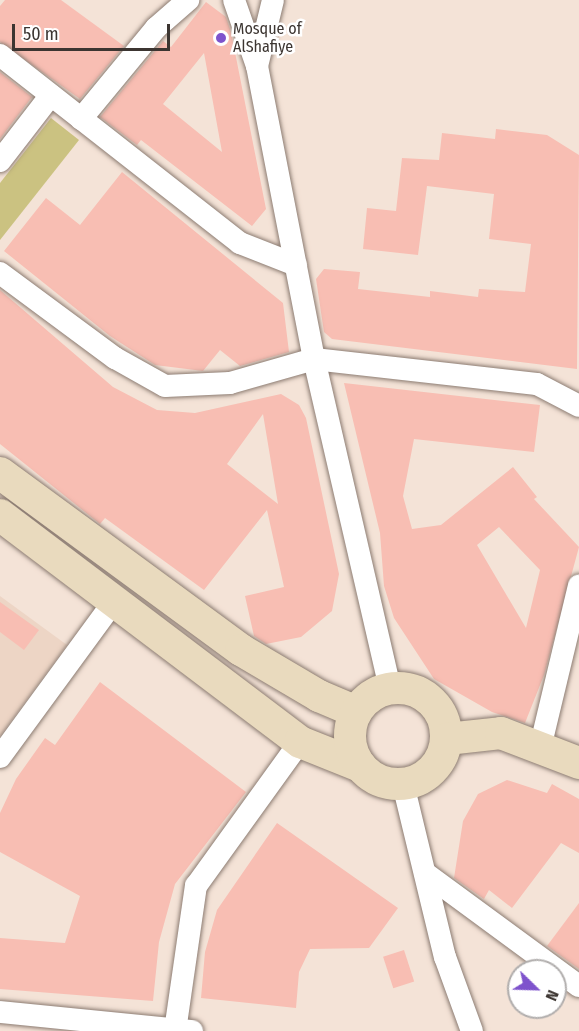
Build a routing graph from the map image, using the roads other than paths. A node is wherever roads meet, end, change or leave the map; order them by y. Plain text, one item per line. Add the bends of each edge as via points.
1 (188, 0) edge
2 (234, 0) edge
3 (273, 0) edge
4 (0, 55) edge
5 (258, 66) junction
6 (51, 95) junction
7 (81, 119) junction
8 (0, 160) edge
9 (296, 265) junction
10 (0, 273) edge
11 (314, 359) junction
12 (579, 406) edge
13 (0, 473) edge
14 (0, 515) edge
15 (579, 586) edge
16 (115, 600) junction
17 (390, 688) junction
18 (356, 711) junction
19 (447, 739) junction
20 (300, 742) junction
21 (540, 748) junction
22 (0, 757) edge
23 (579, 763) edge
24 (360, 766) junction
25 (403, 784) junction
26 (425, 873) junction
27 (579, 986) edge
28 (0, 1012) edge
29 (181, 1030) edge
30 (472, 1031) edge

1 - 7 street via 156,28
2 - 5 street
3 - 5 street
4 - 6 street
5 - 9 street
6 - 7 street
6 - 8 street
7 - 9 street via 240,243
9 - 11 street
10 - 11 street via 115,358 165,386 230,383
11 - 12 street via 537,384
11 - 17 street
13 - 18 street via 241,650 319,696
14 - 16 street
15 - 21 street
16 - 20 street
16 - 22 street
17 - 18 street via 370,695
17 - 19 street via 418,691 431,699 443,717
18 - 24 street via 350,730 351,749
19 - 21 street via 501,733
19 - 25 street via 433,770
20 - 24 street
20 - 29 street via 196,886
21 - 23 street
24 - 25 street via 372,777
25 - 26 street
26 - 27 street
26 - 30 street via 445,957
28 - 29 street

